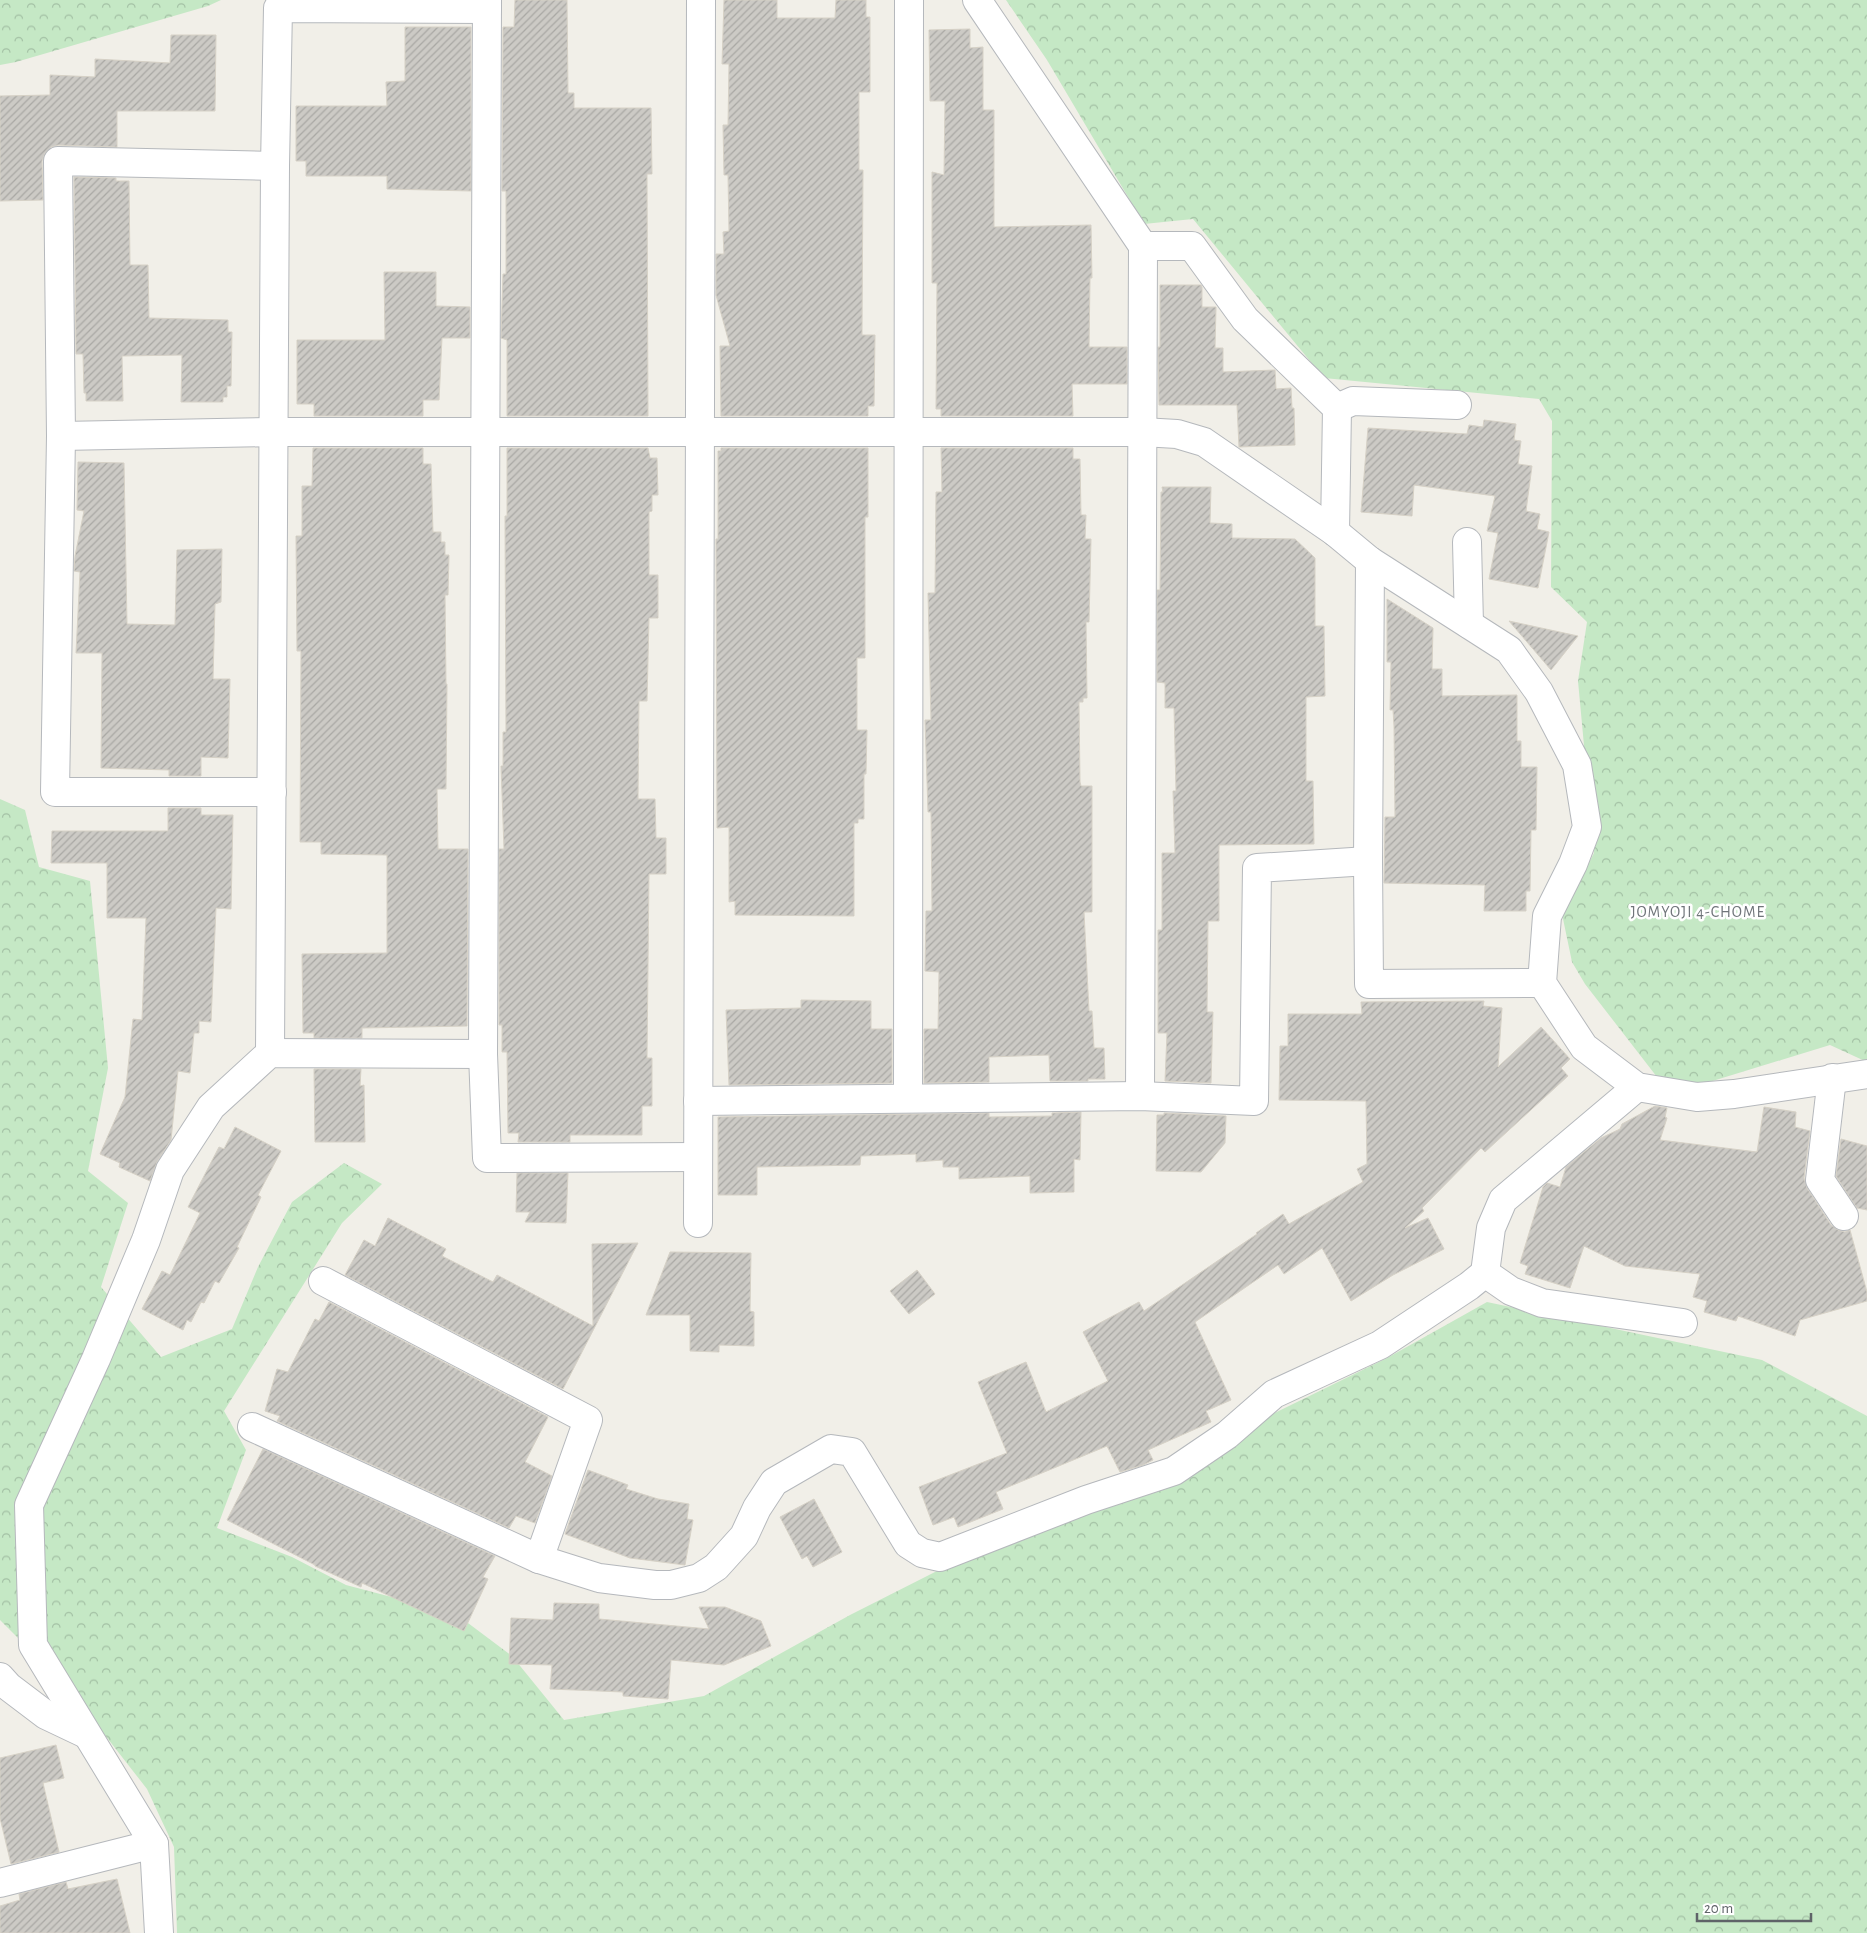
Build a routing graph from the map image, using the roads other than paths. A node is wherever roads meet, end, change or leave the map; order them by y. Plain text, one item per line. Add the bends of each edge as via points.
1 (700, 0) edge
2 (909, 0) edge
3 (977, 0) edge
4 (487, 4) edge
5 (275, 166) junction
6 (1143, 246) junction
7 (1458, 405) dead end
8 (1337, 408) junction
9 (274, 432) junction
10 (485, 432) junction
11 (700, 432) junction
12 (909, 432) junction
13 (1142, 432) junction
14 (61, 436) junction
15 (1335, 532) junction
16 (1467, 542) dead end
17 (1370, 561) junction
18 (1469, 624) junction
19 (272, 792) junction
20 (1368, 861) junction
21 (1542, 983) junction
22 (270, 1053) junction
23 (483, 1054) junction
24 (1867, 1074) edge
25 (1832, 1078) junction
26 (1637, 1087) junction
27 (1140, 1096) junction
28 (908, 1098) junction
29 (698, 1101) junction
30 (698, 1157) junction
31 (1844, 1216) dead end
32 (698, 1223) dead end
33 (1485, 1273) junction
34 (323, 1281) dead end
35 (1683, 1323) dead end
36 (252, 1427) dead end
37 (539, 1559) junction
38 (0, 1677) edge
39 (86, 1734) junction
40 (154, 1844) junction
41 (0, 1883) edge
42 (159, 1933) edge

1 - 11 street
2 - 12 street
3 - 6 street
4 - 5 street via 278,8
4 - 10 street
5 - 9 street
5 - 14 street via 58,161
6 - 8 street via 1192,246 1245,319
6 - 13 street
7 - 8 street via 1353,401
8 - 15 street
9 - 10 street
9 - 14 street
9 - 19 street
10 - 11 street
10 - 23 street
11 - 12 street
11 - 29 street
12 - 13 street
12 - 28 street
13 - 15 street via 1177,434 1204,442
13 - 27 street
14 - 19 street via 55,792
15 - 17 street
16 - 18 street
17 - 18 street
17 - 20 street
18 - 21 street via 1509,650 1539,692 1577,765 1587,827 1547,916
19 - 22 street
20 - 21 street via 1369,984
20 - 27 street via 1257,868 1254,1101
21 - 26 street via 1584,1047
22 - 23 street
22 - 39 street via 211,1106 170,1170 146,1240 29,1505 33,1645
23 - 30 street via 486,1158
24 - 25 street
25 - 26 street via 1696,1097
25 - 31 street via 1820,1180
26 - 33 street via 1503,1200 1491,1228
27 - 28 street
28 - 29 street
29 - 30 street
30 - 32 street
33 - 35 street via 1511,1291 1542,1302
33 - 37 street via 1380,1345 1274,1394 1227,1435 1174,1471 1086,1500 940,1556 922,1553 908,1544 852,1452 831,1449 774,1482 744,1536 716,1567 699,1578 671,1585 655,1585 599,1578
34 - 37 street via 588,1420
36 - 37 street
38 - 39 street via 46,1715
39 - 40 street
40 - 41 street
40 - 42 street

